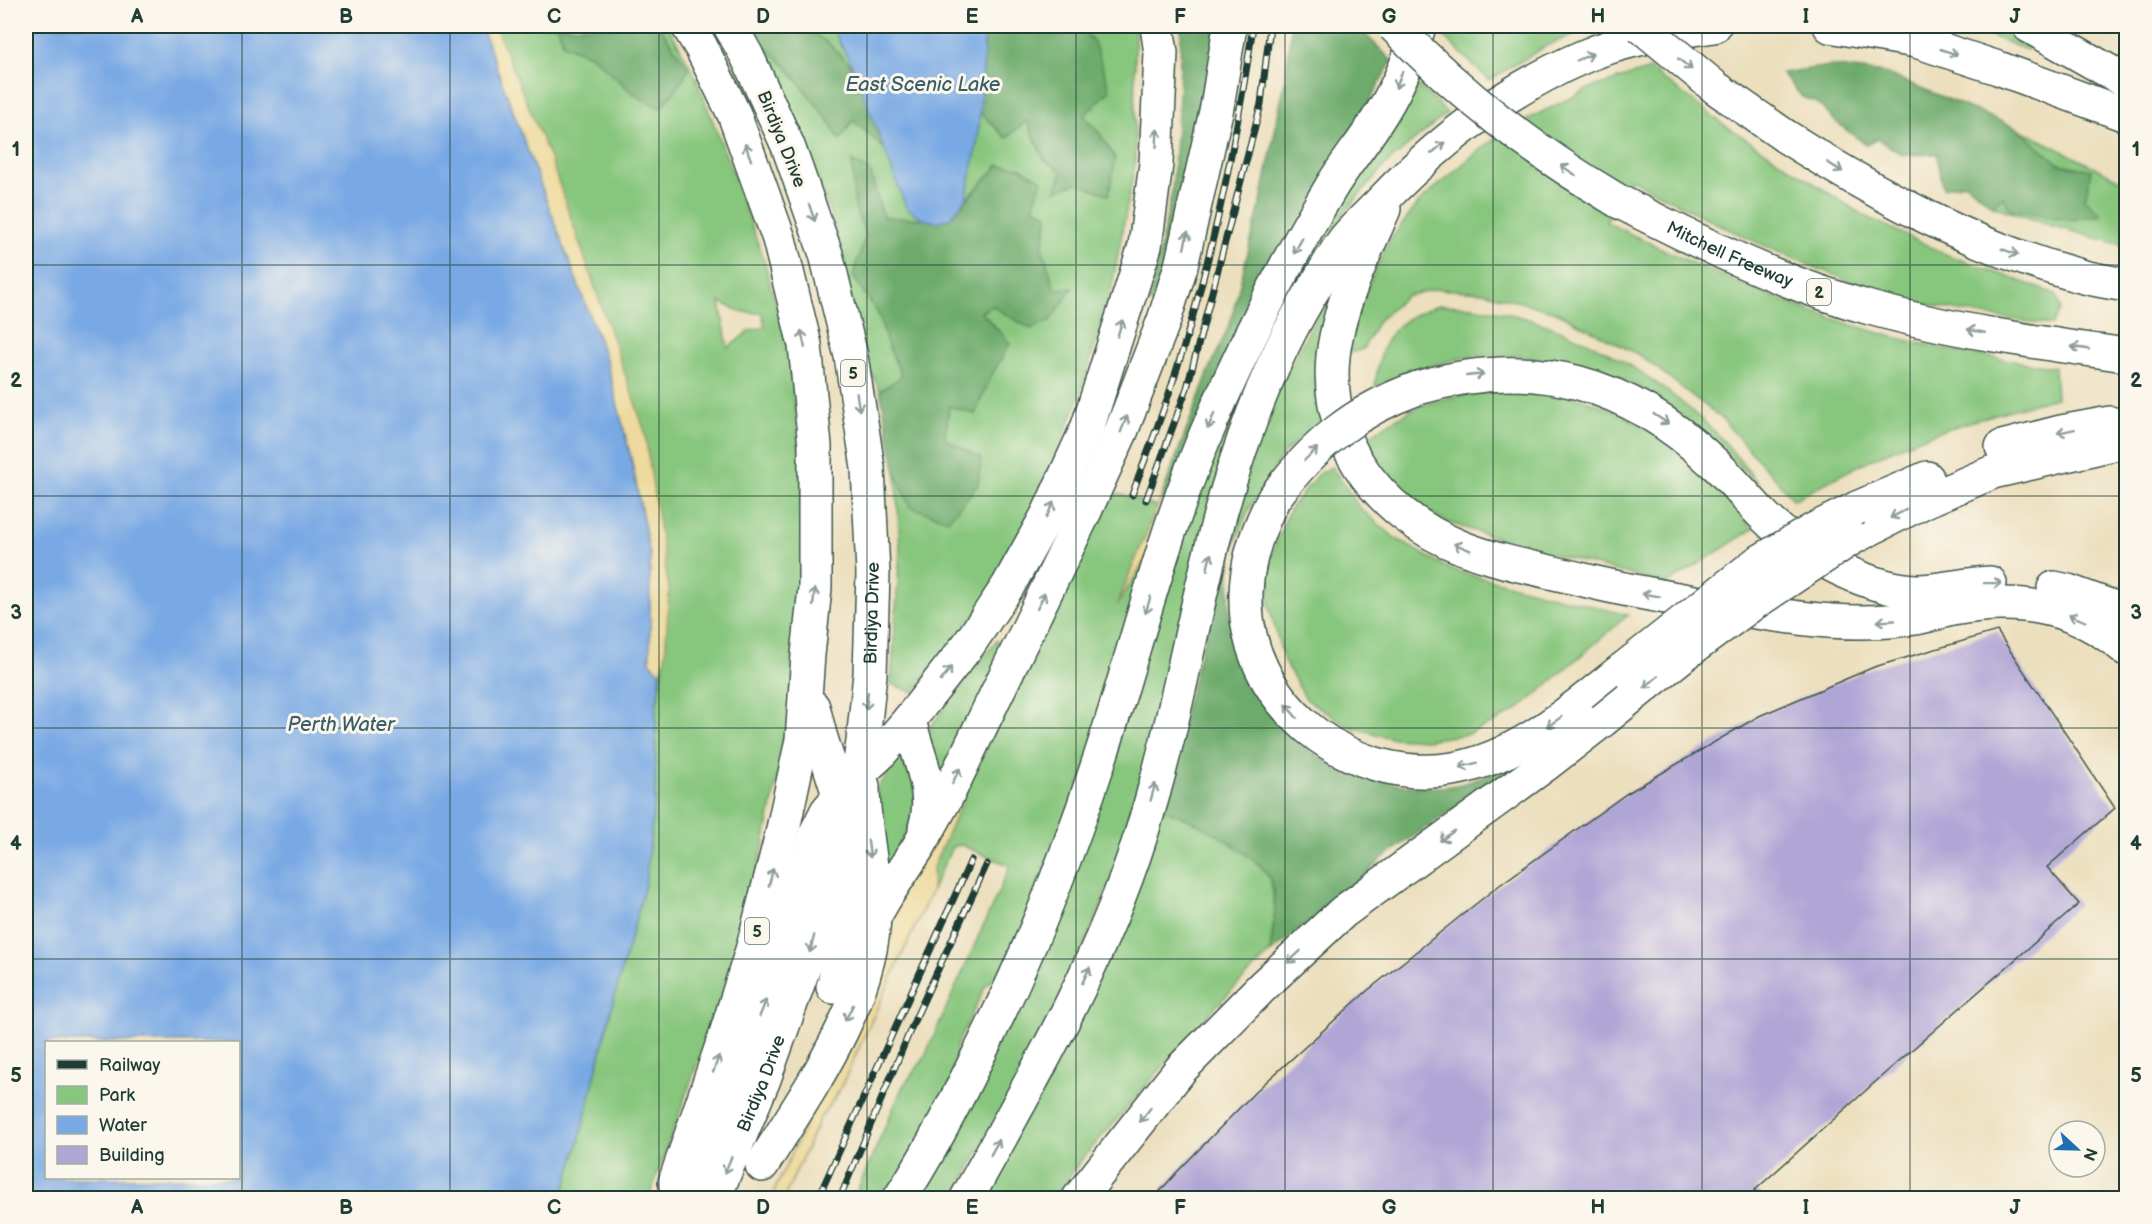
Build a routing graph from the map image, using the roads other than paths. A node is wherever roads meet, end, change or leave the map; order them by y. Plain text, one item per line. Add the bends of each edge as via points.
1 (688, 26) edge
2 (730, 26) edge
3 (1157, 26) edge
4 (1230, 26) edge
5 (1394, 26) edge
6 (1419, 26) edge
7 (1641, 26) edge
8 (1714, 26) edge
9 (1830, 26) edge
10 (2029, 26) edge
11 (2127, 81) edge
12 (2127, 115) edge
13 (1394, 187) junction
14 (2127, 285) edge
15 (2127, 355) edge
16 (2125, 431) edge
17 (1859, 525) junction
18 (2127, 612) edge
19 (2127, 649) edge
20 (808, 655) junction
21 (1594, 709) junction
22 (909, 720) junction
23 (853, 781) junction
24 (919, 846) junction
25 (874, 916) junction
26 (762, 1165) dead end
27 (670, 1198) edge
28 (679, 1198) edge
29 (714, 1198) edge
30 (900, 1198) edge
31 (967, 1198) edge
32 (1079, 1198) edge

20 -> 1 highway, Birdiya Drive / 5 via 815,588 815,446 805,345 779,239 734,114
2 -> 23 highway, Birdiya Drive / 5 via 788,146 826,254 851,356 868,468 873,573 870,674
22 -> 3 highway via 969,644 1008,586 1048,514 1088,426 1145,246 1156,164 1161,53
24 -> 4 highway via 1085,512 1143,378 1181,266 1217,107
15 -> 5 highway, Mitchell Freeway / 2, bridge via 1935,324 1832,296 1747,264 1618,201 1545,156 1489,114
6 -> 30 highway via 1395,90 1331,188 1236,364 1176,516 1060,875 1000,1014
7 -> 14 highway, bridge via 1716,88 1872,190 2025,258
13 -> 8 highway via 1480,114 1532,82 1587,56 1642,39
9 -> 12 highway via 1916,41
10 - 11 highway
19 -> 13 highway via 2082,619 2038,606 1980,605 1894,621 1818,621 1623,590 1486,556 1416,524 1383,496 1359,465 1345,437 1333,392 1332,369 1345,300
31 -> 13 highway via 1081,984 1115,908 1140,839 1171,729 1220,514 1254,411 1299,311 1345,240
16 -> 17 highway via 2061,432 1998,448
17 -> 21 highway, bridge via 1683,656
17 - 21 highway, bridge via 1623,669
21 -> 18 highway, bridge via 1557,721 1472,765 1451,769 1406,771 1387,767 1362,760 1324,740 1302,724 1271,686 1253,644 1247,615 1248,570 1256,537 1274,498 1309,454 1348,422 1390,398 1462,376 1520,373 1584,383 1662,419 1799,546 1861,579 1918,591 1970,584 2033,584
20 - 23 highway via 816,717
27 -> 20 highway, Birdiya Drive / 5 via 762,913 802,740
21 -> 32 highway via 1545,765 1343,912 1263,986 1181,1069
22 - 23 highway
22 - 24 highway via 929,790 928,817
23 -> 25 highway via 863,808
23 - 25 highway via 846,922 833,987
28 -> 23 highway via 692,1178 767,1000 816,833 827,811
23 -> 29 highway, Birdiya Drive / 5 via 809,953 764,1078
24 - 25 highway
25 -> 26 highway via 867,964 855,1001 819,1073

